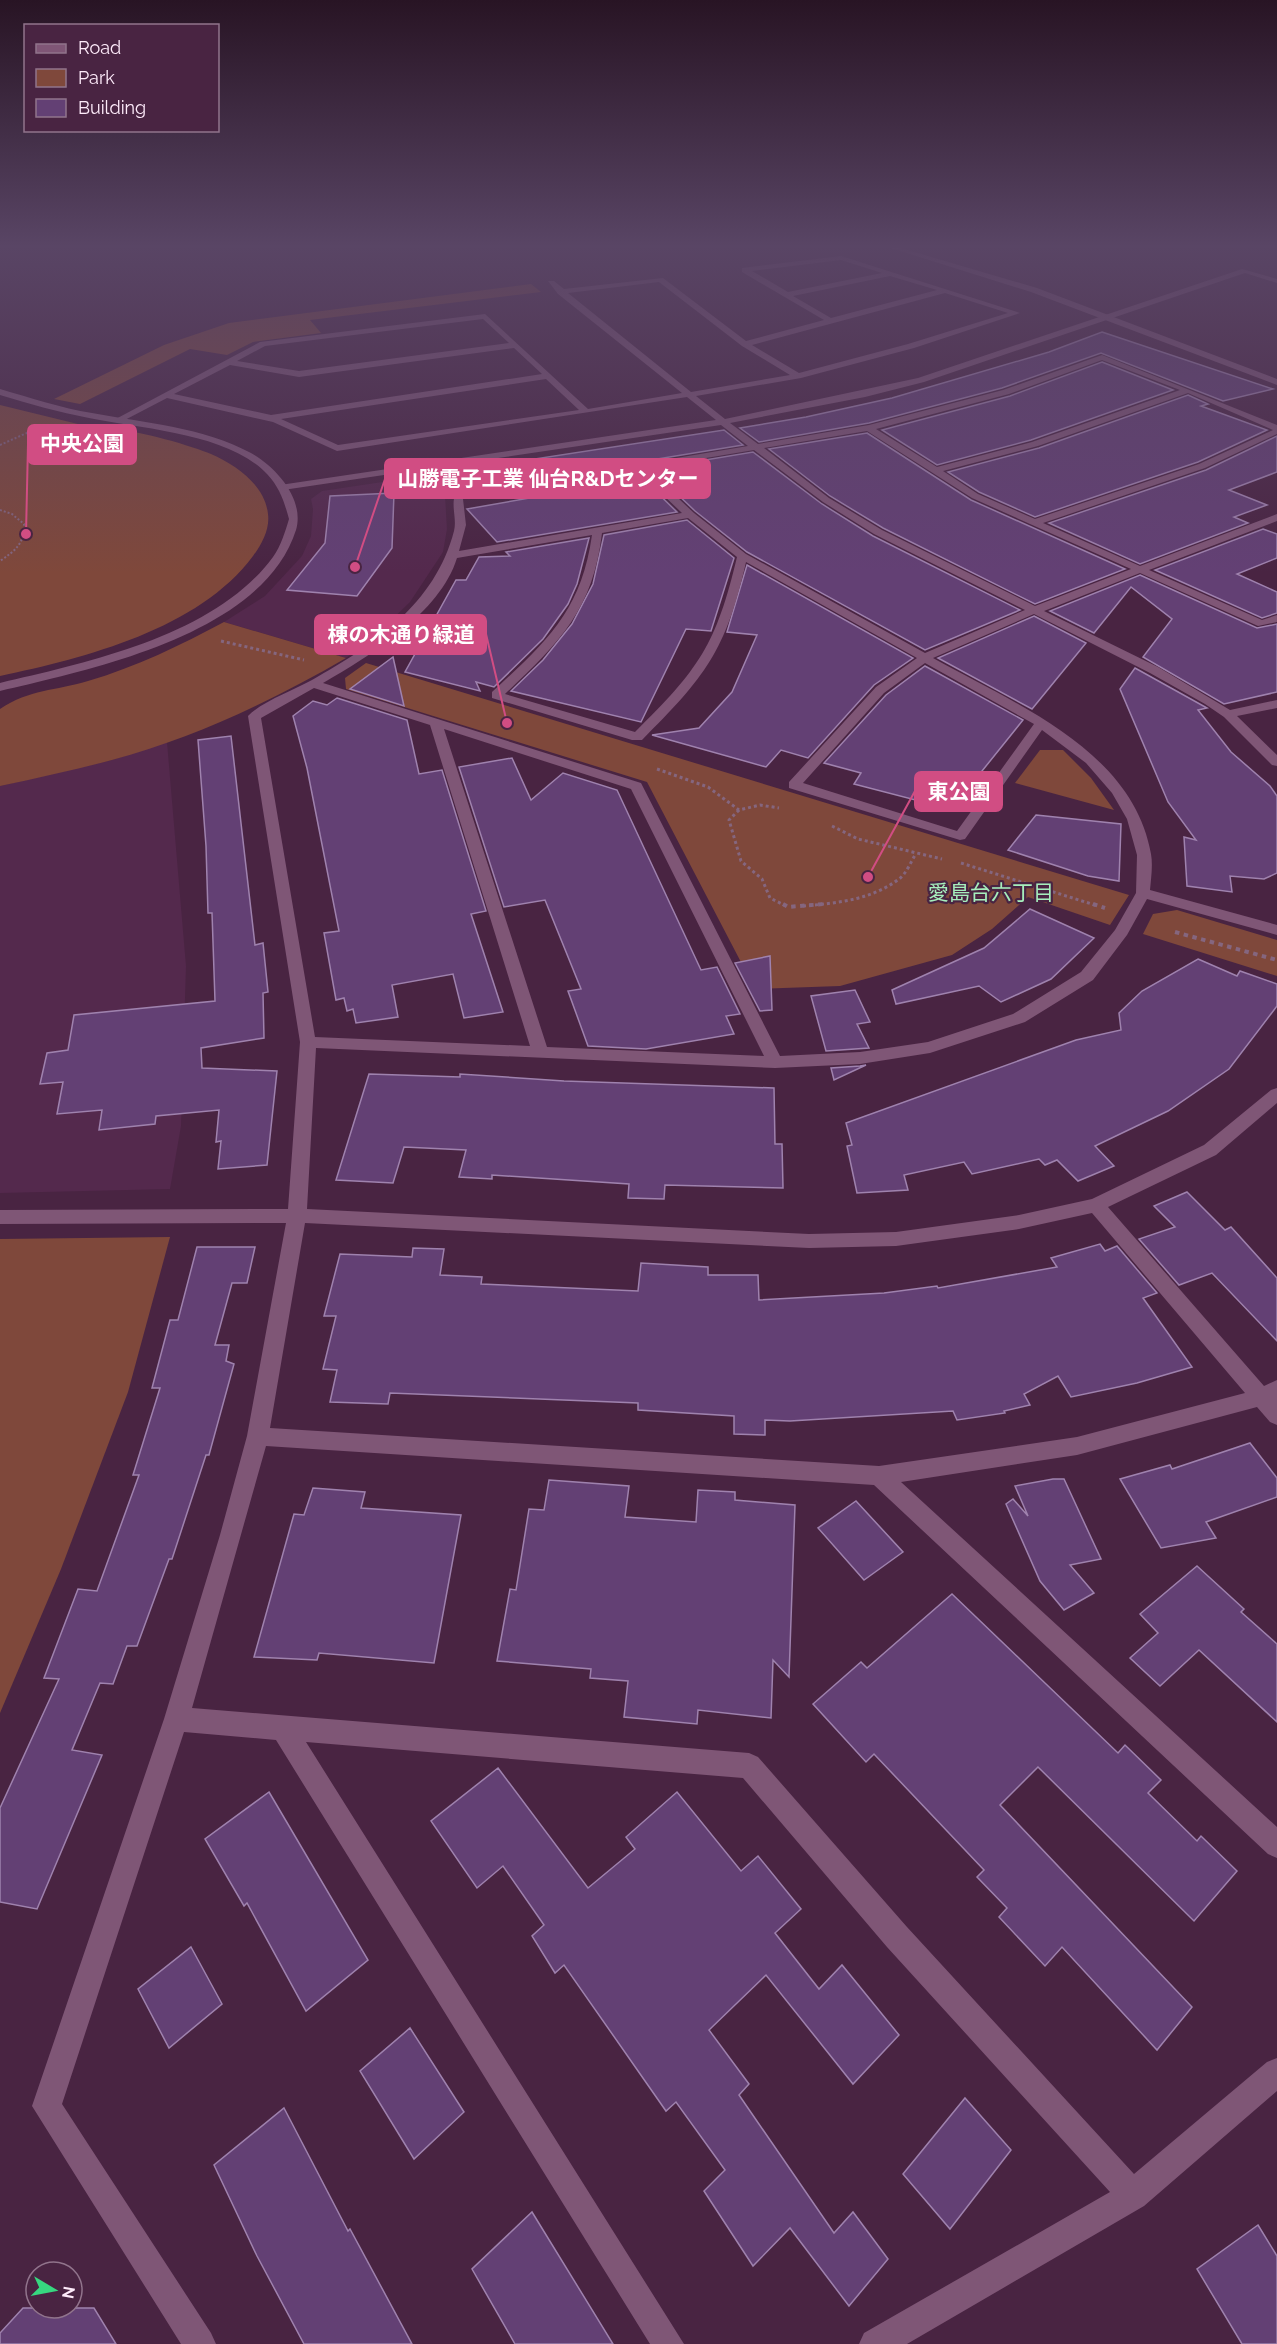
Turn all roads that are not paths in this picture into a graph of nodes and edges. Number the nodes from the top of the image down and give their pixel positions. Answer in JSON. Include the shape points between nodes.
{"nodes":[{"id":1,"x":245,"y":353,"type":"edge"},
{"id":2,"x":453,"y":353,"type":"edge"},
{"id":3,"x":524,"y":353,"type":"edge"},
{"id":4,"x":639,"y":353,"type":"edge"},
{"id":5,"x":759,"y":353,"type":"edge"},
{"id":6,"x":883,"y":353,"type":"edge"},
{"id":7,"x":1001,"y":353,"type":"edge"},
{"id":8,"x":1202,"y":353,"type":"edge"},
{"id":9,"x":228,"y":362,"type":"junction"},
{"id":10,"x":548,"y":376,"type":"junction"},
{"id":11,"x":798,"y":376,"type":"junction"},
{"id":12,"x":1277,"y":382,"type":"edge"},
{"id":13,"x":1188,"y":390,"type":"junction"},
{"id":14,"x":0,"y":392,"type":"edge"},
{"id":15,"x":165,"y":395,"type":"junction"},
{"id":16,"x":691,"y":395,"type":"junction"},
{"id":17,"x":586,"y":412,"type":"junction"},
{"id":18,"x":270,"y":417,"type":"junction"},
{"id":19,"x":116,"y":421,"type":"junction"},
{"id":20,"x":723,"y":422,"type":"junction"},
{"id":21,"x":869,"y":428,"type":"junction"},
{"id":22,"x":1277,"y":429,"type":"edge"},
{"id":23,"x":756,"y":448,"type":"junction"},
{"id":24,"x":639,"y":467,"type":"junction"},
{"id":25,"x":933,"y":471,"type":"junction"},
{"id":26,"x":283,"y":487,"type":"junction"},
{"id":27,"x":690,"y":516,"type":"junction"},
{"id":28,"x":1277,"y":517,"type":"edge"},
{"id":29,"x":1032,"y":523,"type":"junction"},
{"id":30,"x":597,"y":533,"type":"junction"},
{"id":31,"x":454,"y":555,"type":"junction"},
{"id":32,"x":742,"y":556,"type":"junction"},
{"id":33,"x":1138,"y":570,"type":"junction"},
{"id":34,"x":1035,"y":610,"type":"junction"},
{"id":35,"x":1277,"y":618,"type":"edge"},
{"id":36,"x":926,"y":657,"type":"junction"},
{"id":37,"x":313,"y":684,"type":"junction"},
{"id":38,"x":0,"y":687,"type":"edge"},
{"id":39,"x":1277,"y":704,"type":"edge"},
{"id":40,"x":1228,"y":714,"type":"junction"},
{"id":41,"x":1041,"y":723,"type":"junction"},
{"id":42,"x":436,"y":725,"type":"junction"},
{"id":43,"x":1277,"y":762,"type":"edge"},
{"id":44,"x":1143,"y":893,"type":"junction"},
{"id":45,"x":1277,"y":930,"type":"edge"},
{"id":46,"x":308,"y":1042,"type":"junction"},
{"id":47,"x":540,"y":1052,"type":"junction"},
{"id":48,"x":775,"y":1062,"type":"junction"},
{"id":49,"x":1277,"y":1094,"type":"edge"},
{"id":50,"x":1096,"y":1205,"type":"junction"},
{"id":51,"x":297,"y":1216,"type":"junction"},
{"id":52,"x":0,"y":1217,"type":"edge"},
{"id":53,"x":1268,"y":1393,"type":"edge"},
{"id":54,"x":1277,"y":1416,"type":"edge"},
{"id":55,"x":258,"y":1436,"type":"junction"},
{"id":56,"x":879,"y":1476,"type":"junction"},
{"id":57,"x":176,"y":1719,"type":"junction"},
{"id":58,"x":283,"y":1728,"type":"junction"},
{"id":59,"x":1277,"y":1845,"type":"edge"},
{"id":60,"x":1277,"y":2072,"type":"edge"},
{"id":61,"x":1133,"y":2195,"type":"junction"},
{"id":62,"x":200,"y":2344,"type":"edge"},
{"id":63,"x":668,"y":2344,"type":"edge"},
{"id":64,"x":875,"y":2344,"type":"edge"}],
"edges":[{"from":1,"to":9,"type":"street"},
{"from":2,"to":9,"type":"street","via":[[299,374]]},
{"from":3,"to":10,"type":"street"},
{"from":4,"to":16,"type":"street"},
{"from":5,"to":11,"type":"street"},
{"from":6,"to":11,"type":"street"},
{"from":7,"to":20,"type":"street","via":[[910,383]]},
{"from":8,"to":12,"type":"street"},
{"from":9,"to":15,"type":"street"},
{"from":10,"to":17,"type":"street"},
{"from":10,"to":18,"type":"street"},
{"from":11,"to":16,"type":"street"},
{"from":13,"to":21,"type":"street","via":[[1102,357],[1006,392]]},
{"from":13,"to":22,"type":"street"},
{"from":13,"to":25,"type":"street","via":[[1094,425]]},
{"from":14,"to":19,"type":"street"},
{"from":15,"to":18,"type":"street"},
{"from":15,"to":19,"type":"street"},
{"from":16,"to":17,"type":"street"},
{"from":16,"to":20,"type":"street"},
{"from":17,"to":18,"type":"street","via":[[337,448]]},
{"from":19,"to":26,"type":"street","via":[[164,428],[229,447],[249,456]]},
{"from":20,"to":23,"type":"street"},
{"from":20,"to":26,"type":"street"},
{"from":21,"to":23,"type":"street"},
{"from":21,"to":25,"type":"street"},
{"from":22,"to":29,"type":"street","via":[[1202,466]]},
{"from":23,"to":24,"type":"street"},
{"from":23,"to":34,"type":"street","via":[[826,500],[878,532]]},
{"from":24,"to":27,"type":"street"},
{"from":24,"to":31,"type":"street","via":[[458,497],[461,527]]},
{"from":25,"to":29,"type":"street"},
{"from":26,"to":38,"type":"street","via":[[294,519],[288,537],[278,558],[244,592],[201,620],[140,648]]},
{"from":27,"to":30,"type":"street"},
{"from":27,"to":32,"type":"street"},
{"from":28,"to":33,"type":"street"},
{"from":29,"to":33,"type":"street"},
{"from":30,"to":31,"type":"street"},
{"from":30,"to":32,"type":"street","via":[[590,578],[570,619],[546,649],[496,695],[638,737],[694,678],[715,645],[729,612]]},
{"from":31,"to":37,"type":"street","via":[[435,588],[402,624],[354,661]]},
{"from":32,"to":36,"type":"street"},
{"from":33,"to":34,"type":"street"},
{"from":33,"to":35,"type":"street","via":[[1262,624]]},
{"from":34,"to":36,"type":"street"},
{"from":34,"to":40,"type":"street","via":[[1154,669]]},
{"from":36,"to":41,"type":"street"},
{"from":36,"to":41,"type":"street","via":[[880,690],[794,785],[960,836]]},
{"from":37,"to":42,"type":"street"},
{"from":37,"to":46,"type":"street","via":[[254,716]]},
{"from":39,"to":40,"type":"street"},
{"from":40,"to":43,"type":"street"},
{"from":41,"to":44,"type":"street","via":[[1091,759],[1118,791],[1134,819],[1144,855]]},
{"from":42,"to":47,"type":"street"},
{"from":42,"to":48,"type":"street","via":[[636,786]]},
{"from":44,"to":45,"type":"street"},
{"from":44,"to":48,"type":"street","via":[[1087,976],[1019,1018],[930,1047],[860,1058]]},
{"from":46,"to":47,"type":"street"},
{"from":46,"to":51,"type":"street"},
{"from":47,"to":48,"type":"street"},
{"from":49,"to":50,"type":"street","via":[[1210,1150]]},
{"from":50,"to":51,"type":"street","via":[[959,1232],[831,1241]]},
{"from":50,"to":53,"type":"street"},
{"from":51,"to":52,"type":"street"},
{"from":51,"to":55,"type":"street"},
{"from":53,"to":54,"type":"street"},
{"from":53,"to":56,"type":"street","via":[[1077,1446]]},
{"from":55,"to":56,"type":"street"},
{"from":55,"to":57,"type":"street"},
{"from":56,"to":59,"type":"street"},
{"from":57,"to":58,"type":"street"},
{"from":57,"to":62,"type":"street","via":[[47,2106]]},
{"from":58,"to":61,"type":"street","via":[[749,1766],[897,1937]]},
{"from":58,"to":63,"type":"street"},
{"from":60,"to":61,"type":"street"},
{"from":61,"to":64,"type":"street"}]}
